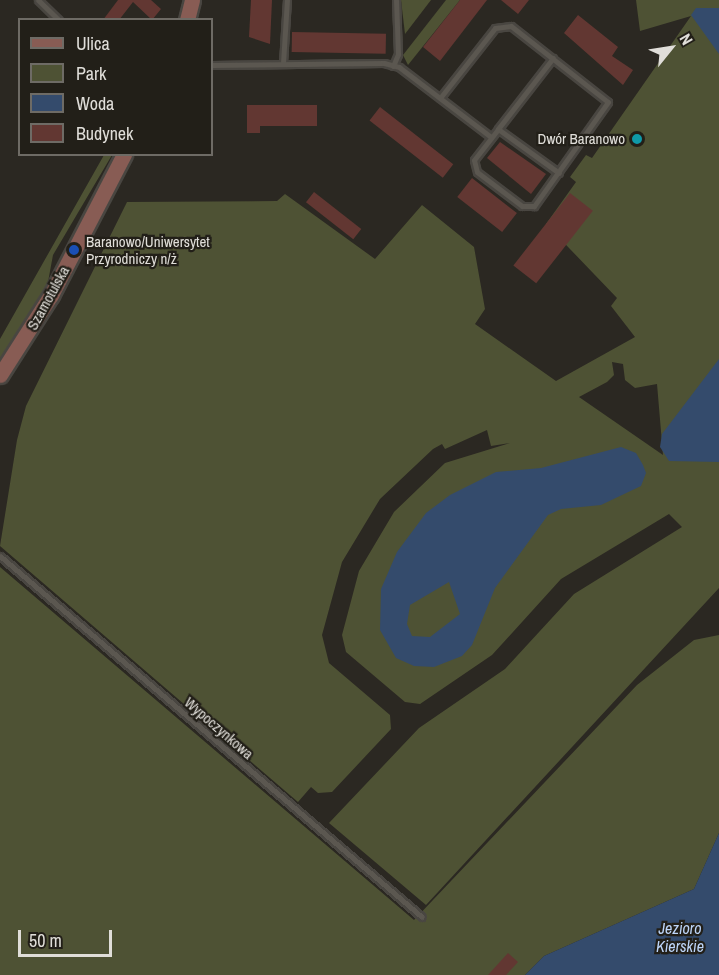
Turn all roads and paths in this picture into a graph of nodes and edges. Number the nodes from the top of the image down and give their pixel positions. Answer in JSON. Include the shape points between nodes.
{"nodes":[{"id":1,"x":38,"y":0,"type":"edge"},
{"id":2,"x":192,"y":0,"type":"edge"},
{"id":3,"x":287,"y":0,"type":"edge"},
{"id":4,"x":396,"y":0,"type":"edge"},
{"id":5,"x":57,"y":18,"type":"edge"},
{"id":6,"x":188,"y":18,"type":"edge"},
{"id":7,"x":554,"y":58,"type":"junction"},
{"id":8,"x":283,"y":63,"type":"junction"},
{"id":9,"x":213,"y":65,"type":"edge"},
{"id":10,"x":393,"y":66,"type":"junction"},
{"id":11,"x":440,"y":98,"type":"junction"},
{"id":12,"x":498,"y":129,"type":"junction"},
{"id":13,"x":491,"y":137,"type":"junction"},
{"id":14,"x":123,"y":156,"type":"edge"},
{"id":15,"x":559,"y":172,"type":"junction"},
{"id":16,"x":0,"y":375,"type":"edge"},
{"id":17,"x":0,"y":556,"type":"edge"},
{"id":18,"x":422,"y":917,"type":"dead end"}],
"edges":[{"from":1,"to":5,"type":"lane"},
{"from":2,"to":6,"type":"street"},
{"from":3,"to":8,"type":"lane"},
{"from":4,"to":10,"type":"lane","via":[[398,54]]},
{"from":7,"to":11,"type":"lane","via":[[511,26],[495,28]]},
{"from":7,"to":12,"type":"lane"},
{"from":7,"to":15,"type":"lane","via":[[608,102]]},
{"from":8,"to":9,"type":"lane"},
{"from":8,"to":10,"type":"lane"},
{"from":10,"to":11,"type":"lane"},
{"from":11,"to":13,"type":"lane"},
{"from":12,"to":13,"type":"lane"},
{"from":12,"to":15,"type":"lane"},
{"from":13,"to":15,"type":"lane","via":[[474,159],[477,172],[522,206],[534,206]]},
{"from":14,"to":16,"type":"street","name":"Szamotulska","via":[[51,295]]},
{"from":17,"to":18,"type":"lane","name":"Wypoczynkowa"}]}
